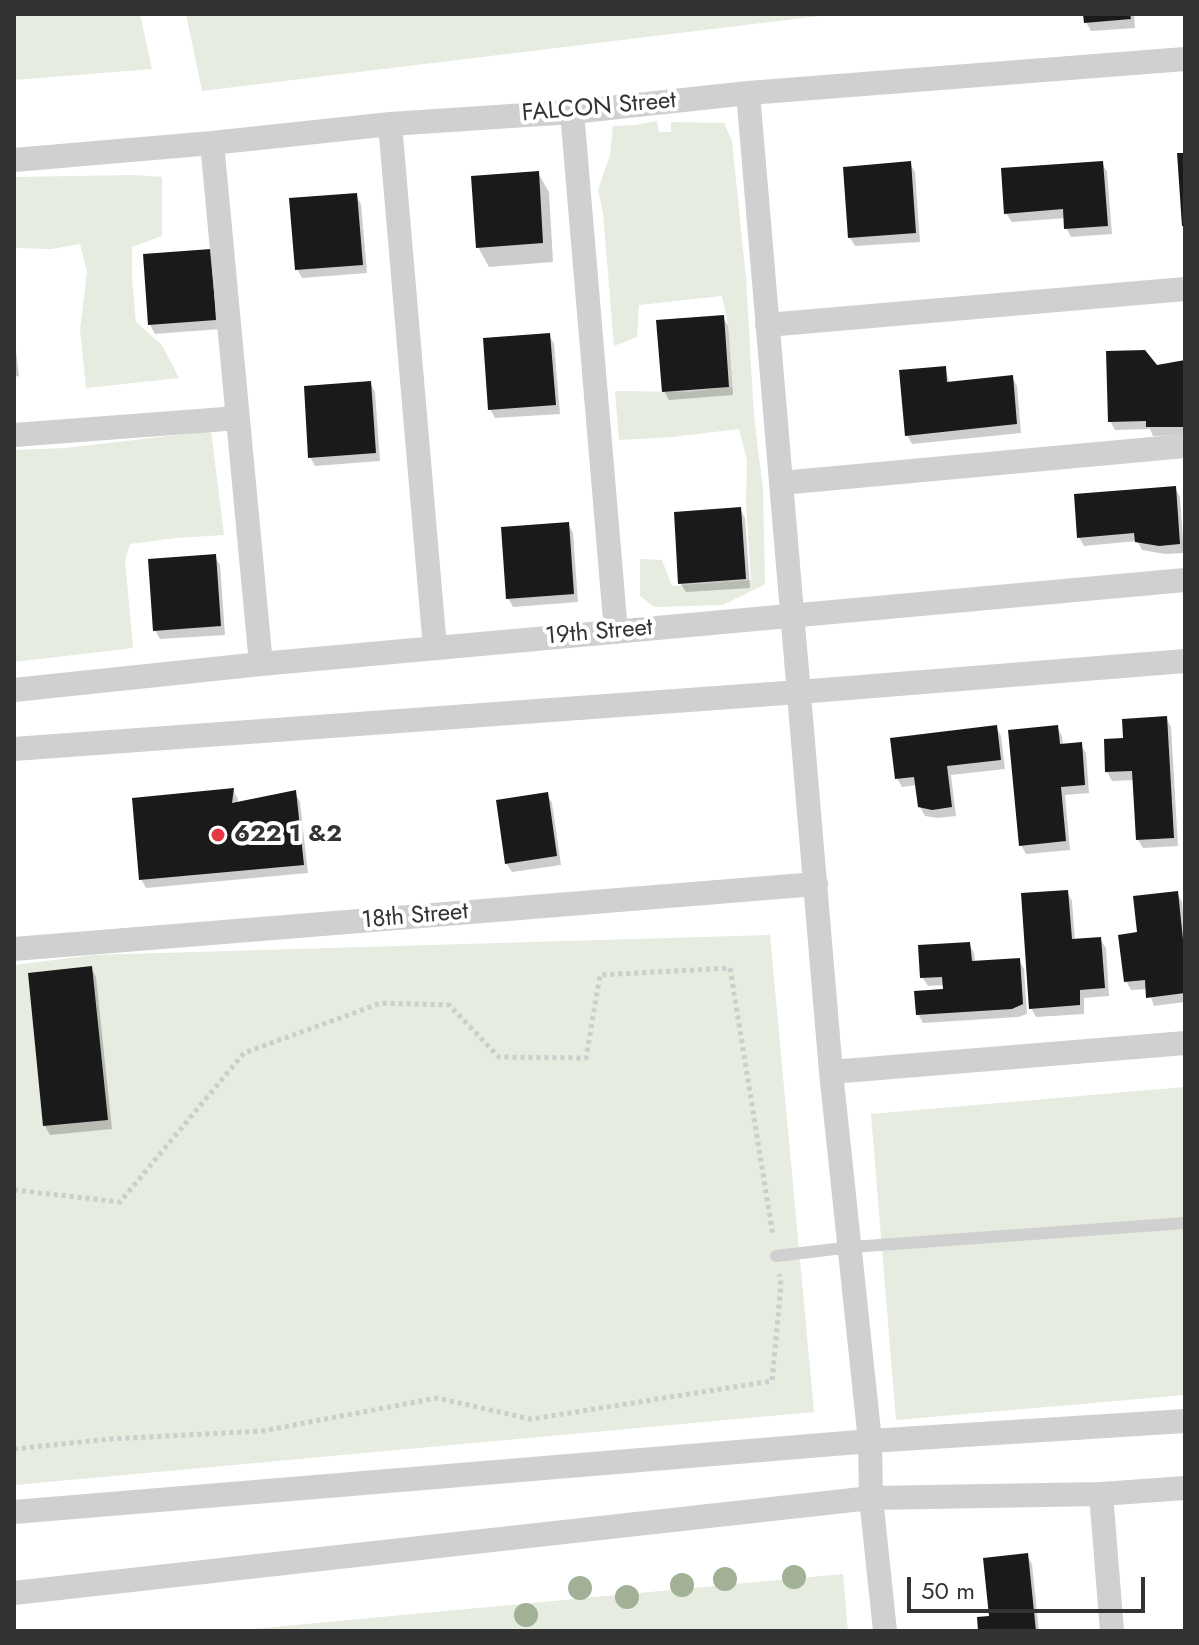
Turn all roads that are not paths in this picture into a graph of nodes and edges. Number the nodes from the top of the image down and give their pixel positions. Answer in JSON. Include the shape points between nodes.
{"nodes":[{"id":1,"x":1185,"y":59,"type":"edge"},
{"id":2,"x":748,"y":93,"type":"junction"},
{"id":3,"x":572,"y":112,"type":"junction"},
{"id":4,"x":390,"y":124,"type":"junction"},
{"id":5,"x":212,"y":143,"type":"junction"},
{"id":6,"x":14,"y":160,"type":"edge"},
{"id":7,"x":1185,"y":289,"type":"edge"},
{"id":8,"x":767,"y":325,"type":"junction"},
{"id":9,"x":238,"y":418,"type":"junction"},
{"id":10,"x":14,"y":435,"type":"edge"},
{"id":11,"x":1185,"y":446,"type":"edge"},
{"id":12,"x":781,"y":483,"type":"junction"},
{"id":13,"x":1185,"y":580,"type":"edge"},
{"id":14,"x":792,"y":616,"type":"junction"},
{"id":15,"x":616,"y":632,"type":"junction"},
{"id":16,"x":435,"y":648,"type":"junction"},
{"id":17,"x":1185,"y":661,"type":"edge"},
{"id":18,"x":261,"y":664,"type":"junction"},
{"id":19,"x":14,"y":690,"type":"edge"},
{"id":20,"x":799,"y":692,"type":"junction"},
{"id":21,"x":14,"y":749,"type":"edge"},
{"id":22,"x":816,"y":884,"type":"junction"},
{"id":23,"x":14,"y":949,"type":"edge"},
{"id":24,"x":1185,"y":1043,"type":"edge"},
{"id":25,"x":831,"y":1072,"type":"junction"},
{"id":26,"x":1185,"y":1223,"type":"edge"},
{"id":27,"x":852,"y":1247,"type":"junction"},
{"id":28,"x":776,"y":1256,"type":"road end"},
{"id":29,"x":1185,"y":1421,"type":"edge"},
{"id":30,"x":870,"y":1441,"type":"junction"},
{"id":31,"x":1185,"y":1488,"type":"edge"},
{"id":32,"x":1101,"y":1494,"type":"junction"},
{"id":33,"x":871,"y":1498,"type":"junction"},
{"id":34,"x":14,"y":1512,"type":"edge"},
{"id":35,"x":14,"y":1593,"type":"edge"},
{"id":36,"x":885,"y":1631,"type":"edge"},
{"id":37,"x":1112,"y":1631,"type":"edge"}],
"edges":[{"from":1,"to":2,"type":"street","name":"FALCON Street"},
{"from":2,"to":3,"type":"street","name":"FALCON Street"},
{"from":2,"to":8,"type":"street"},
{"from":3,"to":4,"type":"street","name":"FALCON Street"},
{"from":3,"to":15,"type":"street"},
{"from":4,"to":5,"type":"street","name":"FALCON Street"},
{"from":4,"to":16,"type":"street"},
{"from":5,"to":6,"type":"street","name":"FALCON Street"},
{"from":5,"to":9,"type":"street"},
{"from":7,"to":8,"type":"street"},
{"from":8,"to":12,"type":"street"},
{"from":9,"to":10,"type":"street"},
{"from":9,"to":18,"type":"street"},
{"from":11,"to":12,"type":"street"},
{"from":12,"to":14,"type":"street"},
{"from":13,"to":14,"type":"street","name":"19th Street"},
{"from":14,"to":15,"type":"street","name":"19th Street"},
{"from":14,"to":20,"type":"street"},
{"from":15,"to":16,"type":"street","name":"19th Street"},
{"from":16,"to":18,"type":"street","name":"19th Street"},
{"from":17,"to":20,"type":"street"},
{"from":18,"to":19,"type":"street","name":"19th Street"},
{"from":20,"to":21,"type":"street"},
{"from":20,"to":22,"type":"street"},
{"from":22,"to":23,"type":"street","name":"18th Street"},
{"from":22,"to":25,"type":"street"},
{"from":24,"to":25,"type":"street"},
{"from":25,"to":27,"type":"street"},
{"from":26,"to":27,"type":"lane"},
{"from":27,"to":28,"type":"lane"},
{"from":27,"to":30,"type":"street"},
{"from":29,"to":30,"type":"street"},
{"from":30,"to":33,"type":"street"},
{"from":30,"to":34,"type":"street"},
{"from":31,"to":32,"type":"street"},
{"from":32,"to":33,"type":"street"},
{"from":32,"to":37,"type":"street"},
{"from":33,"to":35,"type":"street"},
{"from":33,"to":36,"type":"street"}]}
